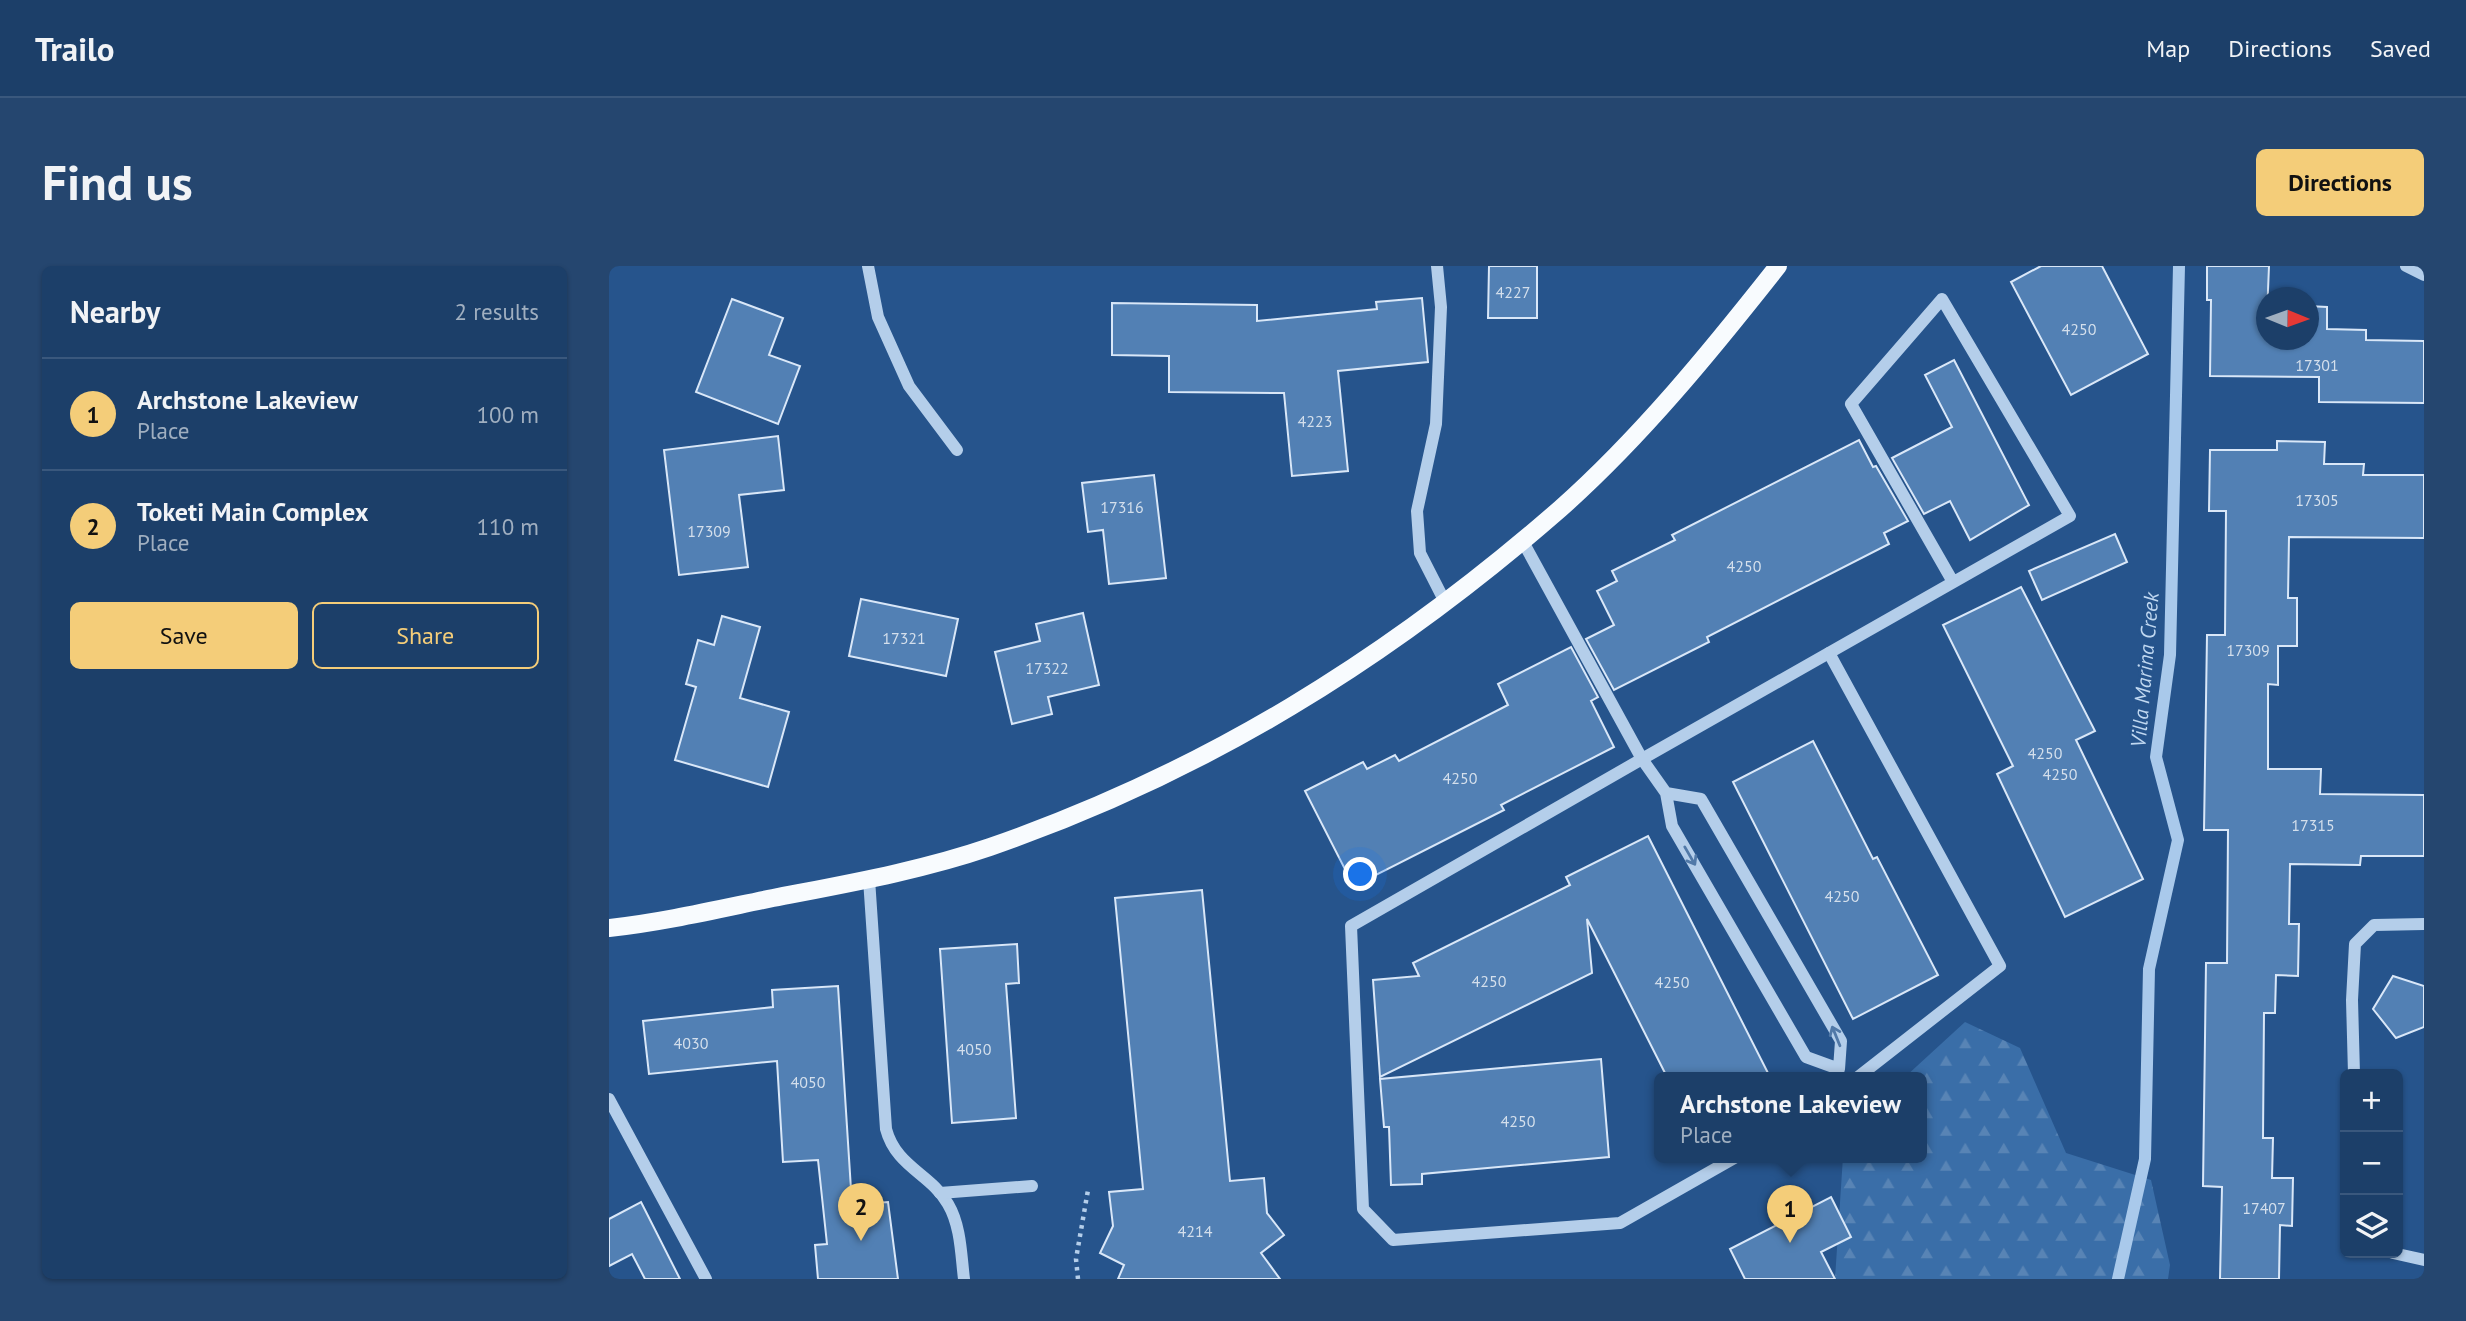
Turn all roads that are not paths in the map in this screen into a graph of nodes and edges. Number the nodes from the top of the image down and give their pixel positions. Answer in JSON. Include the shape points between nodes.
{"nodes":[{"id":1,"x":869,"y":266,"type":"edge"},
{"id":2,"x":1437,"y":266,"type":"edge"},
{"id":3,"x":1778,"y":266,"type":"edge"},
{"id":4,"x":2406,"y":266,"type":"edge"},
{"id":5,"x":2424,"y":275,"type":"edge"},
{"id":6,"x":957,"y":450,"type":"dead end"},
{"id":7,"x":1522,"y":540,"type":"junction"},
{"id":8,"x":1954,"y":582,"type":"junction"},
{"id":9,"x":1445,"y":602,"type":"junction"},
{"id":10,"x":1829,"y":653,"type":"junction"},
{"id":11,"x":1642,"y":758,"type":"junction"},
{"id":12,"x":1666,"y":793,"type":"junction"},
{"id":13,"x":869,"y":879,"type":"junction"},
{"id":14,"x":2424,"y":924,"type":"edge"},
{"id":15,"x":609,"y":928,"type":"edge"},
{"id":16,"x":2354,"y":1069,"type":"edge"},
{"id":17,"x":1840,"y":1072,"type":"edge"},
{"id":18,"x":1842,"y":1072,"type":"edge"},
{"id":19,"x":1865,"y":1072,"type":"edge"},
{"id":20,"x":609,"y":1099,"type":"edge"},
{"id":21,"x":1725,"y":1163,"type":"edge"},
{"id":22,"x":1032,"y":1186,"type":"dead end"},
{"id":23,"x":940,"y":1193,"type":"junction"},
{"id":24,"x":2403,"y":1255,"type":"edge"},
{"id":25,"x":2424,"y":1260,"type":"edge"},
{"id":26,"x":706,"y":1279,"type":"edge"},
{"id":27,"x":964,"y":1279,"type":"edge"}],
"edges":[{"from":1,"to":6,"type":"street","via":[[877,317],[909,386]]},
{"from":2,"to":9,"type":"street","via":[[1441,307],[1436,424],[1417,511],[1420,553]]},
{"from":3,"to":7,"type":"main road","via":[[1705,358],[1629,440]]},
{"from":4,"to":5,"type":"street"},
{"from":7,"to":9,"type":"main road"},
{"from":7,"to":11,"type":"street"},
{"from":8,"to":8,"type":"street","via":[[2070,516],[1942,299],[1851,404]]},
{"from":8,"to":10,"type":"street"},
{"from":9,"to":13,"type":"main road","via":[[1366,660],[1207,756],[1108,802],[986,848]]},
{"from":10,"to":11,"type":"street"},
{"from":10,"to":19,"type":"street","via":[[2000,966]]},
{"from":11,"to":12,"type":"street"},
{"from":11,"to":21,"type":"street","via":[[1351,926],[1363,1209],[1393,1240],[1620,1223]]},
{"from":12,"to":17,"type":"street","one_way":true,"via":[[1672,826],[1806,1057]]},
{"from":18,"to":12,"type":"street","one_way":true,"via":[[1841,1041],[1700,799]]},
{"from":13,"to":15,"type":"main road"},
{"from":13,"to":23,"type":"street","via":[[886,1129],[890,1143],[911,1169]]},
{"from":14,"to":16,"type":"street","via":[[2374,925],[2355,944]]},
{"from":20,"to":26,"type":"street"},
{"from":22,"to":23,"type":"street"},
{"from":23,"to":27,"type":"street","via":[[957,1226]]},
{"from":24,"to":25,"type":"street"}]}
